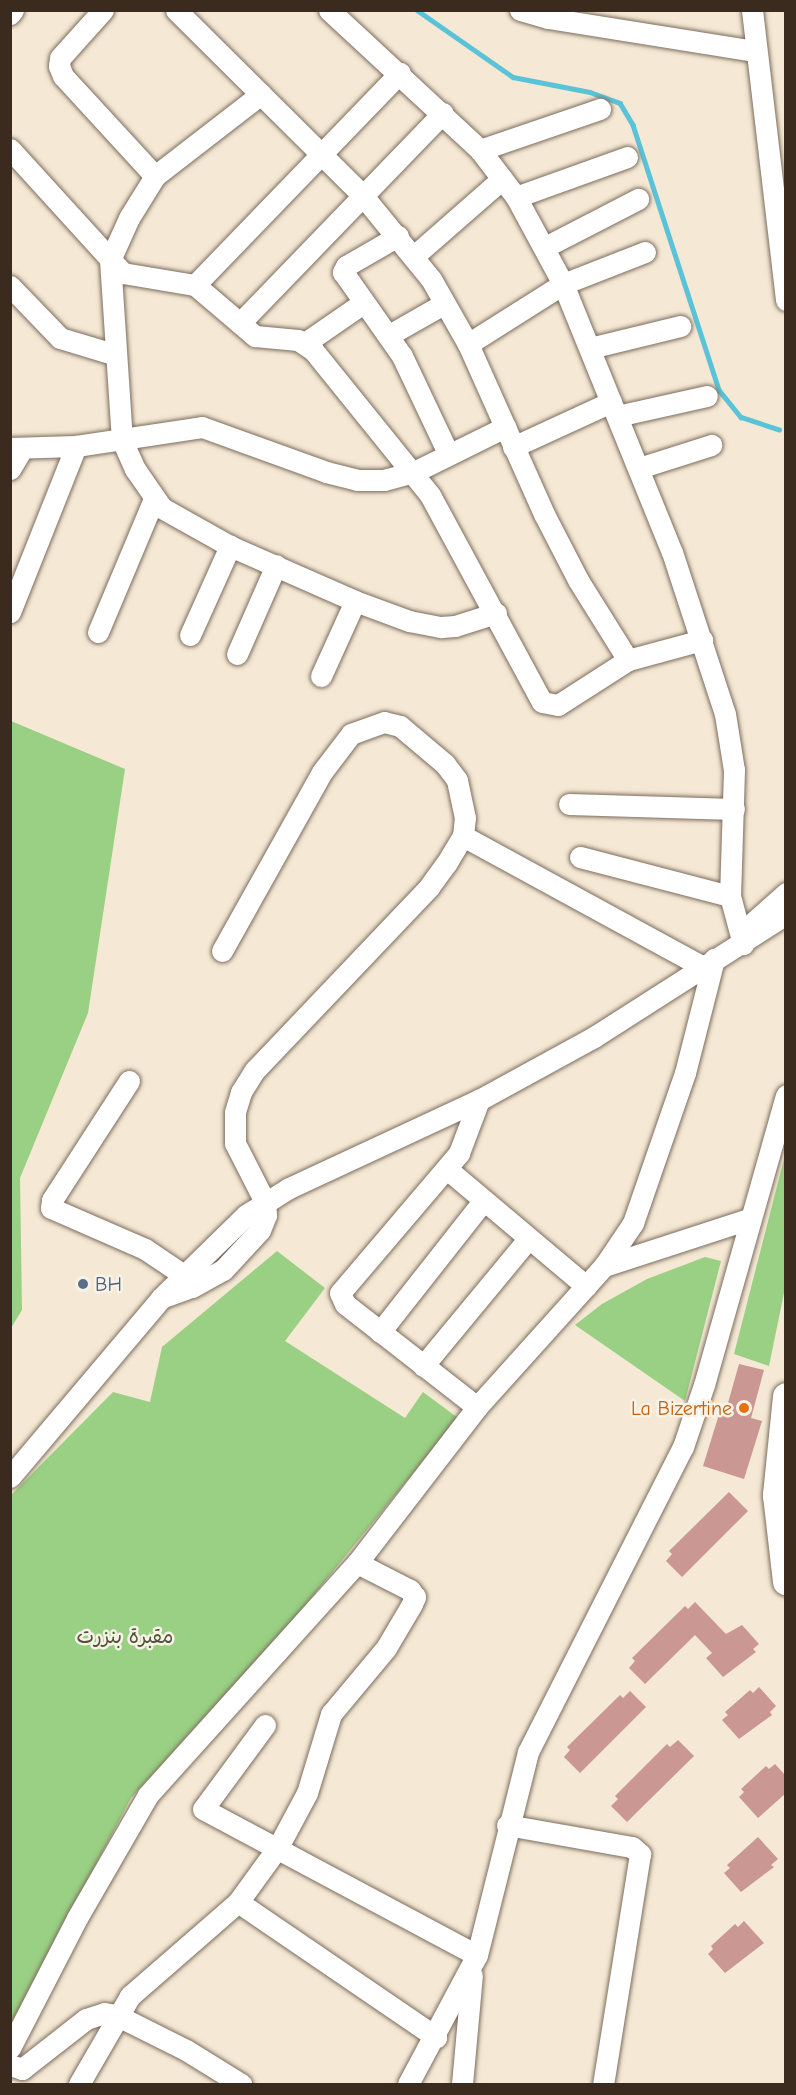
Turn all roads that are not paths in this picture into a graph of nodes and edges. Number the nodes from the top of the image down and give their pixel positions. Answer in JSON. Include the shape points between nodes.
{"nodes":[{"id":1,"x":13,"y":10,"type":"edge"},
{"id":2,"x":103,"y":10,"type":"edge"},
{"id":3,"x":176,"y":10,"type":"edge"},
{"id":4,"x":329,"y":10,"type":"edge"},
{"id":5,"x":520,"y":10,"type":"edge"},
{"id":6,"x":752,"y":11,"type":"edge"},
{"id":7,"x":10,"y":14,"type":"edge"},
{"id":8,"x":755,"y":51,"type":"junction"},
{"id":9,"x":400,"y":74,"type":"junction"},
{"id":10,"x":261,"y":93,"type":"junction"},
{"id":11,"x":600,"y":108,"type":"dead end"},
{"id":12,"x":443,"y":113,"type":"junction"},
{"id":13,"x":775,"y":135,"type":"edge"},
{"id":14,"x":10,"y":150,"type":"edge"},
{"id":15,"x":480,"y":150,"type":"junction"},
{"id":16,"x":323,"y":155,"type":"junction"},
{"id":17,"x":627,"y":157,"type":"dead end"},
{"id":18,"x":155,"y":176,"type":"junction"},
{"id":19,"x":502,"y":179,"type":"junction"},
{"id":20,"x":363,"y":196,"type":"junction"},
{"id":21,"x":516,"y":197,"type":"junction"},
{"id":22,"x":638,"y":200,"type":"dead end"},
{"id":23,"x":398,"y":236,"type":"junction"},
{"id":24,"x":545,"y":247,"type":"junction"},
{"id":25,"x":645,"y":252,"type":"dead end"},
{"id":26,"x":414,"y":256,"type":"junction"},
{"id":27,"x":110,"y":260,"type":"junction"},
{"id":28,"x":563,"y":284,"type":"junction"},
{"id":29,"x":195,"y":285,"type":"junction"},
{"id":30,"x":10,"y":286,"type":"edge"},
{"id":31,"x":786,"y":300,"type":"edge"},
{"id":32,"x":363,"y":303,"type":"junction"},
{"id":33,"x":445,"y":303,"type":"junction"},
{"id":34,"x":240,"y":323,"type":"junction"},
{"id":35,"x":680,"y":326,"type":"dead end"},
{"id":36,"x":389,"y":335,"type":"junction"},
{"id":37,"x":305,"y":343,"type":"junction"},
{"id":38,"x":468,"y":344,"type":"junction"},
{"id":39,"x":590,"y":348,"type":"junction"},
{"id":40,"x":113,"y":354,"type":"junction"},
{"id":41,"x":707,"y":396,"type":"dead end"},
{"id":42,"x":614,"y":409,"type":"junction"},
{"id":43,"x":509,"y":437,"type":"junction"},
{"id":44,"x":122,"y":441,"type":"junction"},
{"id":45,"x":711,"y":445,"type":"dead end"},
{"id":46,"x":76,"y":446,"type":"junction"},
{"id":47,"x":16,"y":449,"type":"edge"},
{"id":48,"x":448,"y":453,"type":"junction"},
{"id":49,"x":639,"y":468,"type":"junction"},
{"id":50,"x":10,"y":469,"type":"edge"},
{"id":51,"x":414,"y":472,"type":"junction"},
{"id":52,"x":153,"y":501,"type":"junction"},
{"id":53,"x":230,"y":546,"type":"junction"},
{"id":54,"x":276,"y":565,"type":"junction"},
{"id":55,"x":355,"y":601,"type":"junction"},
{"id":56,"x":10,"y":612,"type":"edge"},
{"id":57,"x":496,"y":613,"type":"junction"},
{"id":58,"x":98,"y":632,"type":"dead end"},
{"id":59,"x":190,"y":635,"type":"dead end"},
{"id":60,"x":702,"y":640,"type":"junction"},
{"id":61,"x":237,"y":654,"type":"dead end"},
{"id":62,"x":628,"y":660,"type":"junction"},
{"id":63,"x":321,"y":675,"type":"dead end"},
{"id":64,"x":569,"y":804,"type":"dead end"},
{"id":65,"x":734,"y":809,"type":"junction"},
{"id":66,"x":463,"y":836,"type":"junction"},
{"id":67,"x":580,"y":857,"type":"dead end"},
{"id":68,"x":786,"y":893,"type":"edge"},
{"id":69,"x":730,"y":896,"type":"junction"},
{"id":70,"x":786,"y":914,"type":"edge"},
{"id":71,"x":742,"y":939,"type":"junction"},
{"id":72,"x":222,"y":951,"type":"dead end"},
{"id":73,"x":713,"y":960,"type":"junction"},
{"id":74,"x":129,"y":1081,"type":"dead end"},
{"id":75,"x":786,"y":1095,"type":"edge"},
{"id":76,"x":479,"y":1100,"type":"junction"},
{"id":77,"x":447,"y":1169,"type":"junction"},
{"id":78,"x":483,"y":1201,"type":"junction"},
{"id":79,"x":266,"y":1202,"type":"junction"},
{"id":80,"x":749,"y":1219,"type":"junction"},
{"id":81,"x":528,"y":1239,"type":"junction"},
{"id":82,"x":604,"y":1266,"type":"junction"},
{"id":83,"x":182,"y":1274,"type":"junction"},
{"id":84,"x":586,"y":1286,"type":"junction"},
{"id":85,"x":161,"y":1298,"type":"junction"},
{"id":86,"x":380,"y":1332,"type":"junction"},
{"id":87,"x":423,"y":1366,"type":"junction"},
{"id":88,"x":786,"y":1396,"type":"edge"},
{"id":89,"x":477,"y":1407,"type":"junction"},
{"id":90,"x":10,"y":1477,"type":"edge"},
{"id":91,"x":357,"y":1563,"type":"junction"},
{"id":92,"x":786,"y":1581,"type":"edge"},
{"id":93,"x":265,"y":1725,"type":"dead end"},
{"id":94,"x":507,"y":1825,"type":"junction"},
{"id":95,"x":278,"y":1847,"type":"junction"},
{"id":96,"x":238,"y":1902,"type":"junction"},
{"id":97,"x":475,"y":1961,"type":"junction"},
{"id":98,"x":117,"y":2015,"type":"junction"},
{"id":99,"x":436,"y":2037,"type":"junction"},
{"id":100,"x":10,"y":2049,"type":"edge"},
{"id":101,"x":10,"y":2065,"type":"edge"},
{"id":102,"x":79,"y":2084,"type":"edge"},
{"id":103,"x":241,"y":2085,"type":"edge"},
{"id":104,"x":408,"y":2085,"type":"edge"},
{"id":105,"x":462,"y":2085,"type":"edge"},
{"id":106,"x":603,"y":2085,"type":"edge"}],
"edges":[{"from":1,"to":7,"type":"street"},
{"from":2,"to":18,"type":"street","via":[[60,58],[59,66],[63,76]]},
{"from":3,"to":10,"type":"street"},
{"from":4,"to":9,"type":"street"},
{"from":5,"to":8,"type":"street","via":[[548,18]]},
{"from":6,"to":8,"type":"street"},
{"from":8,"to":13,"type":"street"},
{"from":9,"to":12,"type":"street"},
{"from":9,"to":16,"type":"street"},
{"from":10,"to":16,"type":"street"},
{"from":10,"to":18,"type":"street"},
{"from":11,"to":15,"type":"street"},
{"from":12,"to":15,"type":"street"},
{"from":12,"to":20,"type":"street"},
{"from":13,"to":31,"type":"street"},
{"from":14,"to":27,"type":"street"},
{"from":15,"to":19,"type":"street"},
{"from":16,"to":20,"type":"street"},
{"from":16,"to":29,"type":"street"},
{"from":17,"to":21,"type":"street"},
{"from":18,"to":27,"type":"street","via":[[129,218]]},
{"from":19,"to":21,"type":"street"},
{"from":19,"to":26,"type":"street"},
{"from":20,"to":23,"type":"street"},
{"from":20,"to":34,"type":"street"},
{"from":21,"to":24,"type":"street"},
{"from":22,"to":24,"type":"street"},
{"from":23,"to":26,"type":"street"},
{"from":23,"to":32,"type":"street","via":[[344,268],[344,277]]},
{"from":24,"to":28,"type":"street"},
{"from":25,"to":28,"type":"street"},
{"from":26,"to":33,"type":"street"},
{"from":27,"to":29,"type":"street","via":[[130,276]]},
{"from":27,"to":40,"type":"street"},
{"from":28,"to":38,"type":"street"},
{"from":28,"to":39,"type":"street"},
{"from":29,"to":34,"type":"street"},
{"from":30,"to":40,"type":"street","via":[[60,338]]},
{"from":32,"to":36,"type":"street"},
{"from":32,"to":37,"type":"street"},
{"from":33,"to":36,"type":"street"},
{"from":33,"to":38,"type":"street"},
{"from":34,"to":37,"type":"street","via":[[255,336]]},
{"from":35,"to":39,"type":"street"},
{"from":36,"to":48,"type":"street"},
{"from":37,"to":51,"type":"street"},
{"from":38,"to":43,"type":"street"},
{"from":39,"to":42,"type":"street"},
{"from":40,"to":44,"type":"street"},
{"from":41,"to":42,"type":"street"},
{"from":42,"to":43,"type":"street"},
{"from":42,"to":49,"type":"street"},
{"from":43,"to":48,"type":"street"},
{"from":43,"to":62,"type":"street","via":[[578,580]]},
{"from":44,"to":46,"type":"street"},
{"from":44,"to":51,"type":"street","via":[[202,427],[357,480],[384,480]]},
{"from":44,"to":52,"type":"street"},
{"from":45,"to":49,"type":"street"},
{"from":46,"to":47,"type":"street"},
{"from":46,"to":56,"type":"street"},
{"from":47,"to":50,"type":"street"},
{"from":48,"to":51,"type":"street"},
{"from":49,"to":60,"type":"street"},
{"from":51,"to":57,"type":"street","via":[[442,514]]},
{"from":52,"to":53,"type":"street"},
{"from":52,"to":58,"type":"street"},
{"from":53,"to":54,"type":"street"},
{"from":53,"to":59,"type":"street"},
{"from":54,"to":55,"type":"street"},
{"from":54,"to":61,"type":"street"},
{"from":55,"to":57,"type":"street","via":[[409,621],[441,627]]},
{"from":55,"to":63,"type":"street"},
{"from":57,"to":62,"type":"street","via":[[542,702],[550,706],[566,702]]},
{"from":60,"to":62,"type":"street"},
{"from":60,"to":65,"type":"street","via":[[725,714],[734,770]]},
{"from":64,"to":65,"type":"street"},
{"from":65,"to":69,"type":"street"},
{"from":66,"to":72,"type":"street","via":[[463,802],[457,780],[444,764],[400,726],[369,724],[351,734],[327,764]]},
{"from":66,"to":73,"type":"street"},
{"from":66,"to":79,"type":"street","via":[[429,887],[255,1070],[242,1092],[235,1112],[235,1143]]},
{"from":67,"to":69,"type":"street"},
{"from":68,"to":71,"type":"street"},
{"from":69,"to":71,"type":"street"},
{"from":70,"to":71,"type":"street"},
{"from":71,"to":73,"type":"street"},
{"from":73,"to":76,"type":"street","via":[[594,1037]]},
{"from":73,"to":82,"type":"street","via":[[685,1073],[647,1190],[633,1223]]},
{"from":74,"to":83,"type":"street","via":[[52,1200],[51,1208],[144,1249]]},
{"from":75,"to":80,"type":"street"},
{"from":76,"to":77,"type":"street","via":[[459,1153]]},
{"from":76,"to":79,"type":"street"},
{"from":77,"to":78,"type":"street"},
{"from":77,"to":86,"type":"street","via":[[340,1293],[345,1304]]},
{"from":78,"to":81,"type":"street"},
{"from":78,"to":86,"type":"street"},
{"from":79,"to":83,"type":"street"},
{"from":79,"to":85,"type":"street","via":[[260,1230],[234,1260],[210,1278]]},
{"from":80,"to":82,"type":"street"},
{"from":80,"to":94,"type":"street","via":[[704,1384],[682,1447],[528,1752]]},
{"from":81,"to":84,"type":"street"},
{"from":81,"to":87,"type":"street"},
{"from":82,"to":84,"type":"street"},
{"from":83,"to":85,"type":"street"},
{"from":84,"to":89,"type":"street"},
{"from":85,"to":90,"type":"street"},
{"from":86,"to":87,"type":"street"},
{"from":87,"to":89,"type":"street"},
{"from":88,"to":92,"type":"main road","via":[[776,1495]]},
{"from":89,"to":91,"type":"street"},
{"from":91,"to":95,"type":"street","via":[[410,1590],[415,1597],[386,1648],[332,1714],[307,1793]]},
{"from":91,"to":100,"type":"street","via":[[148,1795],[77,1918]]},
{"from":93,"to":95,"type":"street","via":[[203,1807]]},
{"from":94,"to":97,"type":"street"},
{"from":94,"to":106,"type":"street","via":[[632,1847],[640,1854]]},
{"from":95,"to":96,"type":"street"},
{"from":95,"to":97,"type":"street"},
{"from":96,"to":98,"type":"street","via":[[144,1981]]},
{"from":96,"to":99,"type":"street"},
{"from":97,"to":99,"type":"street"},
{"from":97,"to":105,"type":"street"},
{"from":98,"to":101,"type":"street","via":[[96,2015],[22,2069]]},
{"from":98,"to":102,"type":"street"},
{"from":98,"to":103,"type":"street","via":[[209,2062]]},
{"from":99,"to":104,"type":"street"}]}
